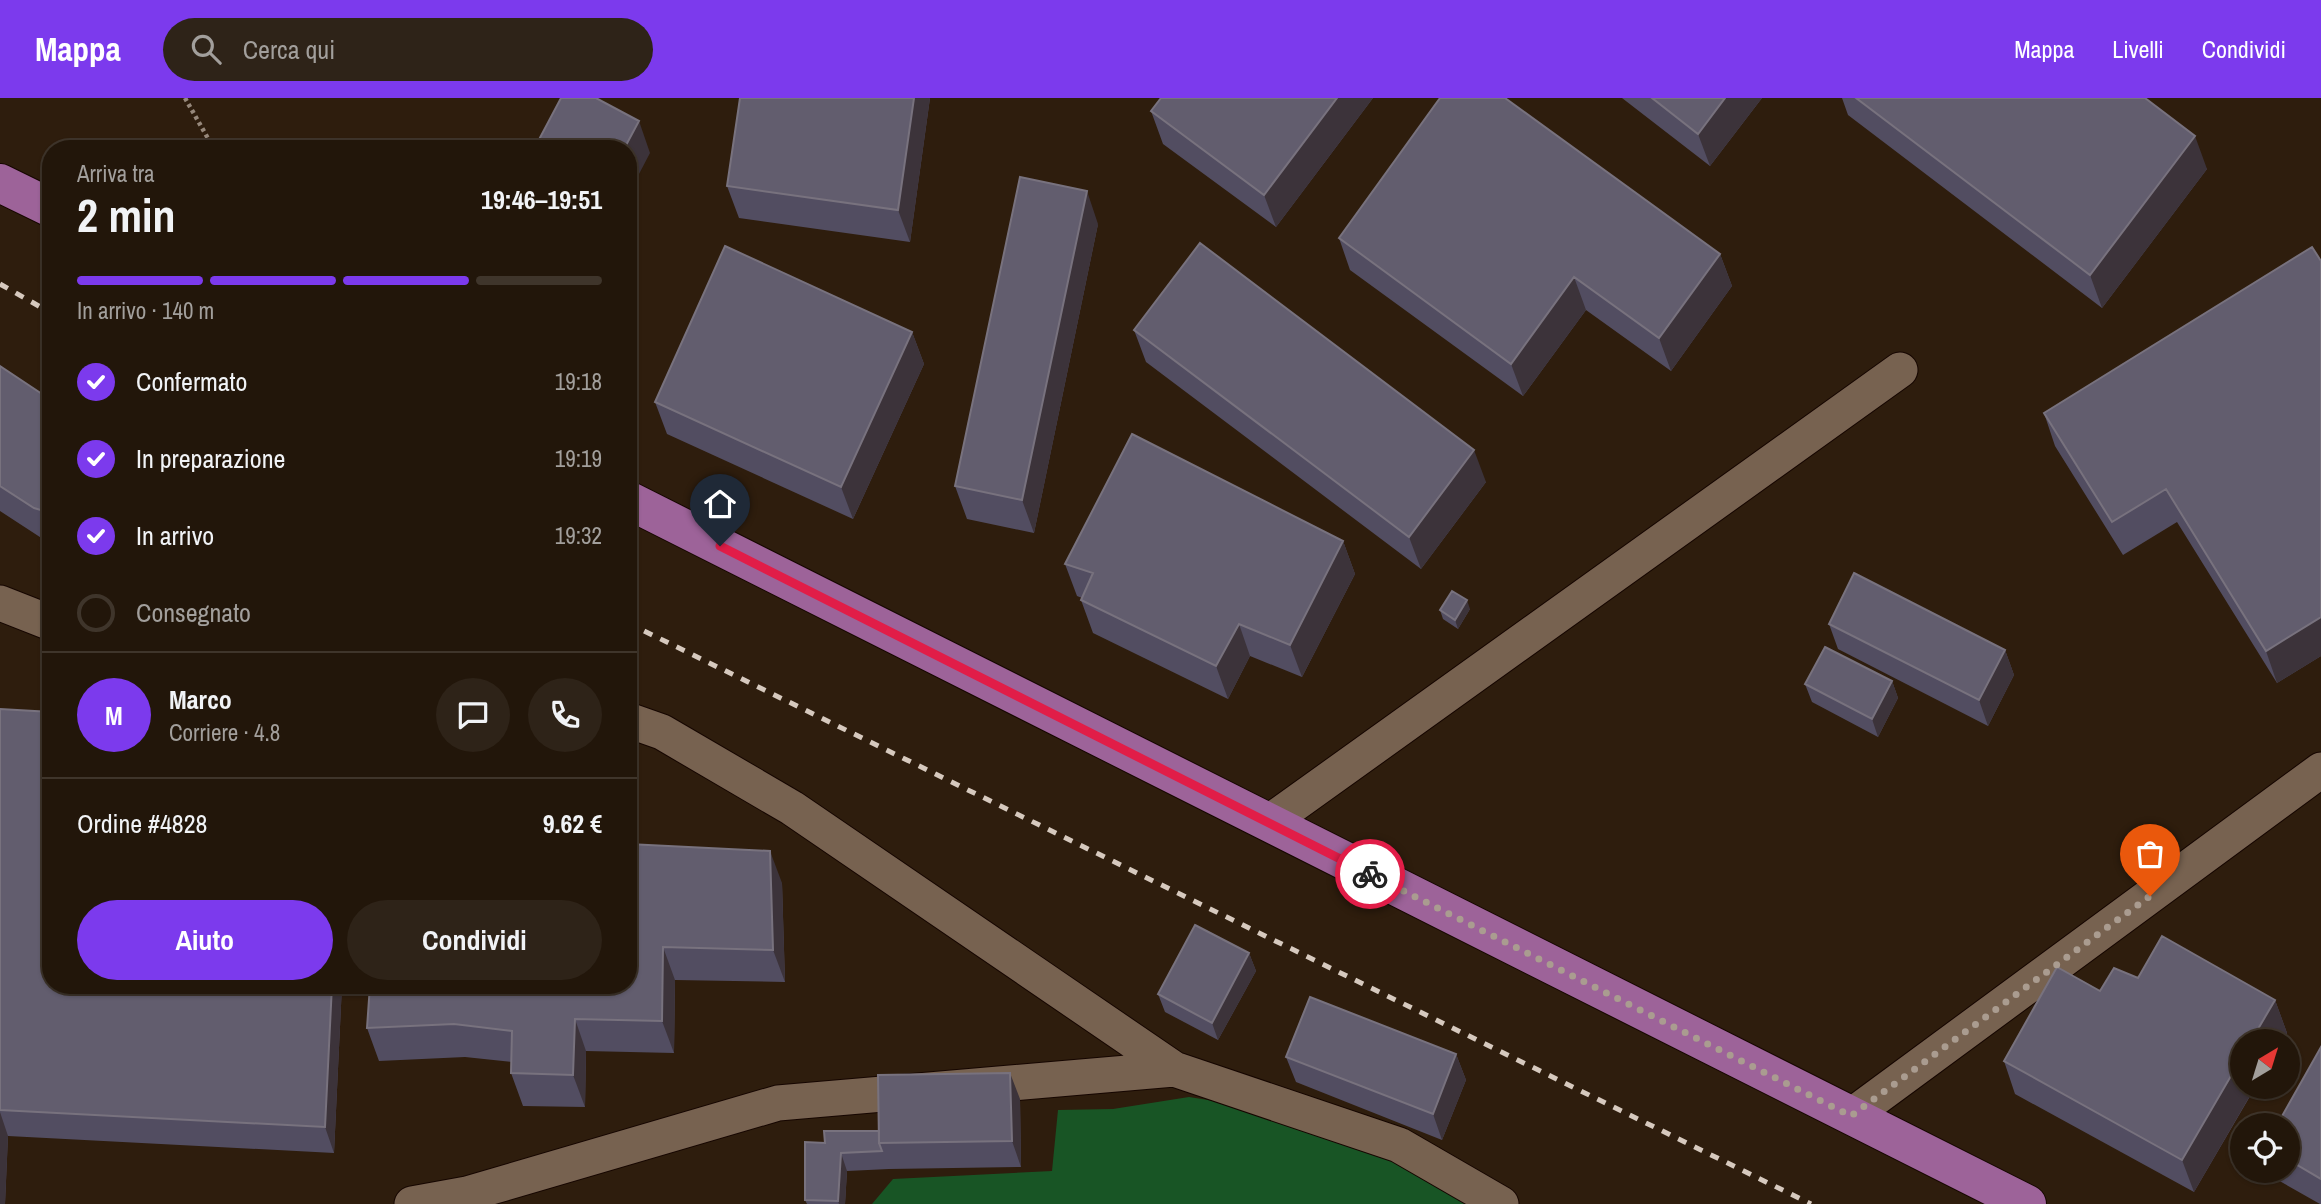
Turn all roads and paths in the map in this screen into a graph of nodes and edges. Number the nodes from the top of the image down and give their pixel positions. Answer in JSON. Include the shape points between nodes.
{"nodes":[{"id":1,"x":185,"y":98,"type":"edge"},
{"id":2,"x":209,"y":140,"type":"edge"},
{"id":3,"x":0,"y":183,"type":"edge"},
{"id":4,"x":42,"y":204,"type":"edge"},
{"id":5,"x":1900,"y":370,"type":"dead end"},
{"id":6,"x":637,"y":504,"type":"edge"},
{"id":7,"x":0,"y":603,"type":"edge"},
{"id":8,"x":42,"y":619,"type":"edge"},
{"id":9,"x":637,"y":723,"type":"edge"},
{"id":10,"x":2321,"y":770,"type":"edge"},
{"id":11,"x":1268,"y":823,"type":"junction"},
{"id":12,"x":1174,"y":1069,"type":"junction"},
{"id":13,"x":1851,"y":1116,"type":"junction"},
{"id":14,"x":412,"y":1204,"type":"edge"},
{"id":15,"x":1501,"y":1204,"type":"edge"},
{"id":16,"x":2027,"y":1204,"type":"edge"}],
"edges":[{"from":1,"to":2,"type":"path"},
{"from":3,"to":4,"type":"main road"},
{"from":5,"to":11,"type":"street"},
{"from":6,"to":11,"type":"main road"},
{"from":7,"to":8,"type":"street"},
{"from":9,"to":12,"type":"street","via":[[662,732],[792,808]]},
{"from":10,"to":13,"type":"street"},
{"from":11,"to":13,"type":"main road"},
{"from":12,"to":14,"type":"street","via":[[778,1103],[467,1194]]},
{"from":12,"to":15,"type":"street","via":[[1399,1145]]},
{"from":13,"to":16,"type":"main road"}]}
